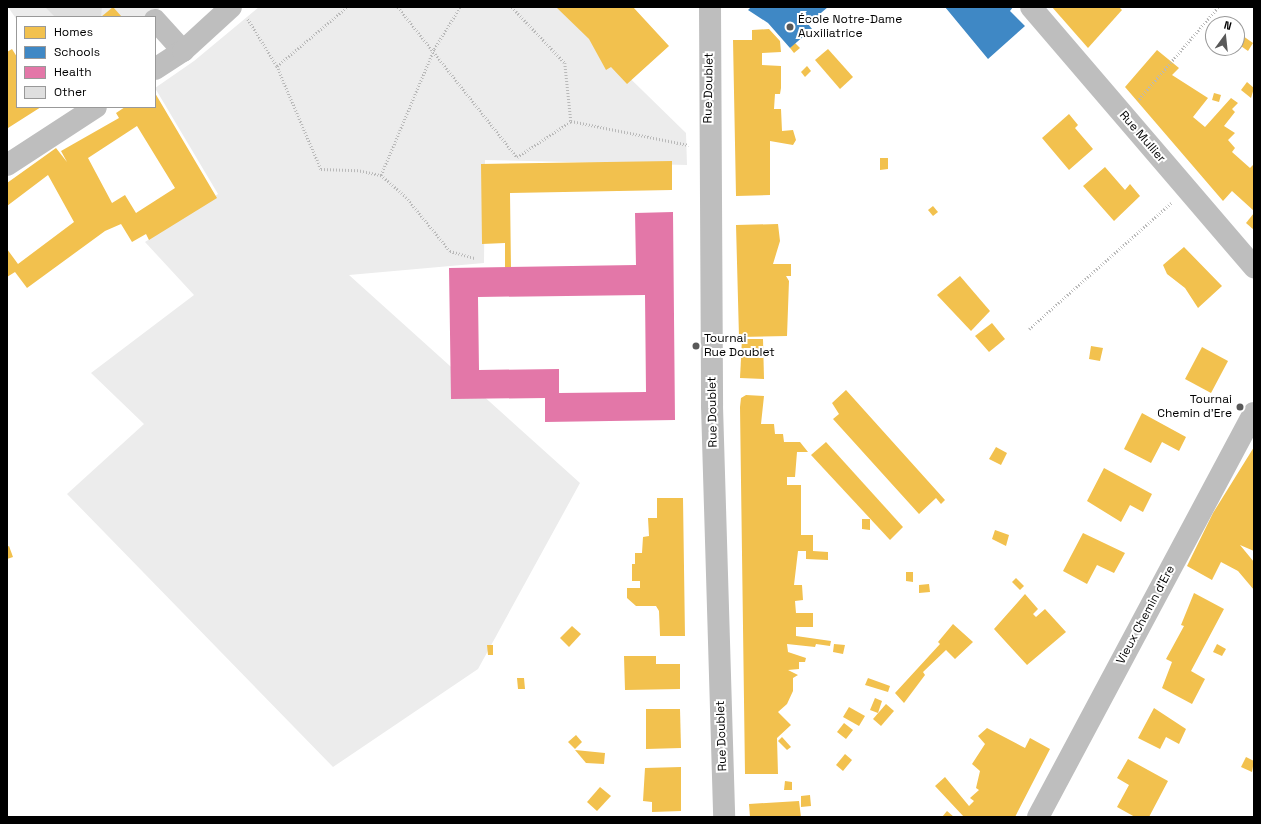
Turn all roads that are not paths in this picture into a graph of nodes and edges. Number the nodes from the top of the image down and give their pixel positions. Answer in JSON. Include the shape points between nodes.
{"nodes":[{"id":1,"x":143,"y":7,"type":"edge"},
{"id":2,"x":710,"y":7,"type":"edge"},
{"id":3,"x":1031,"y":7,"type":"edge"},
{"id":4,"x":238,"y":10,"type":"edge"},
{"id":5,"x":151,"y":16,"type":"edge"},
{"id":6,"x":156,"y":21,"type":"edge"},
{"id":7,"x":183,"y":51,"type":"junction"},
{"id":8,"x":156,"y":68,"type":"edge"},
{"id":9,"x":94,"y":108,"type":"edge"},
{"id":10,"x":7,"y":165,"type":"edge"},
{"id":11,"x":1254,"y":267,"type":"edge"},
{"id":12,"x":1254,"y":413,"type":"edge"},
{"id":13,"x":724,"y":817,"type":"edge"},
{"id":14,"x":1038,"y":817,"type":"edge"}],
"edges":[{"from":1,"to":5,"type":"street"},
{"from":2,"to":13,"type":"street","name":"Rue Doublet","via":[[708,148]]},
{"from":3,"to":11,"type":"street","name":"Rue Mullier"},
{"from":4,"to":7,"type":"street"},
{"from":6,"to":7,"type":"street"},
{"from":7,"to":8,"type":"street"},
{"from":9,"to":10,"type":"street"},
{"from":12,"to":14,"type":"street","name":"Vieux Chemin d'Ere"}]}
